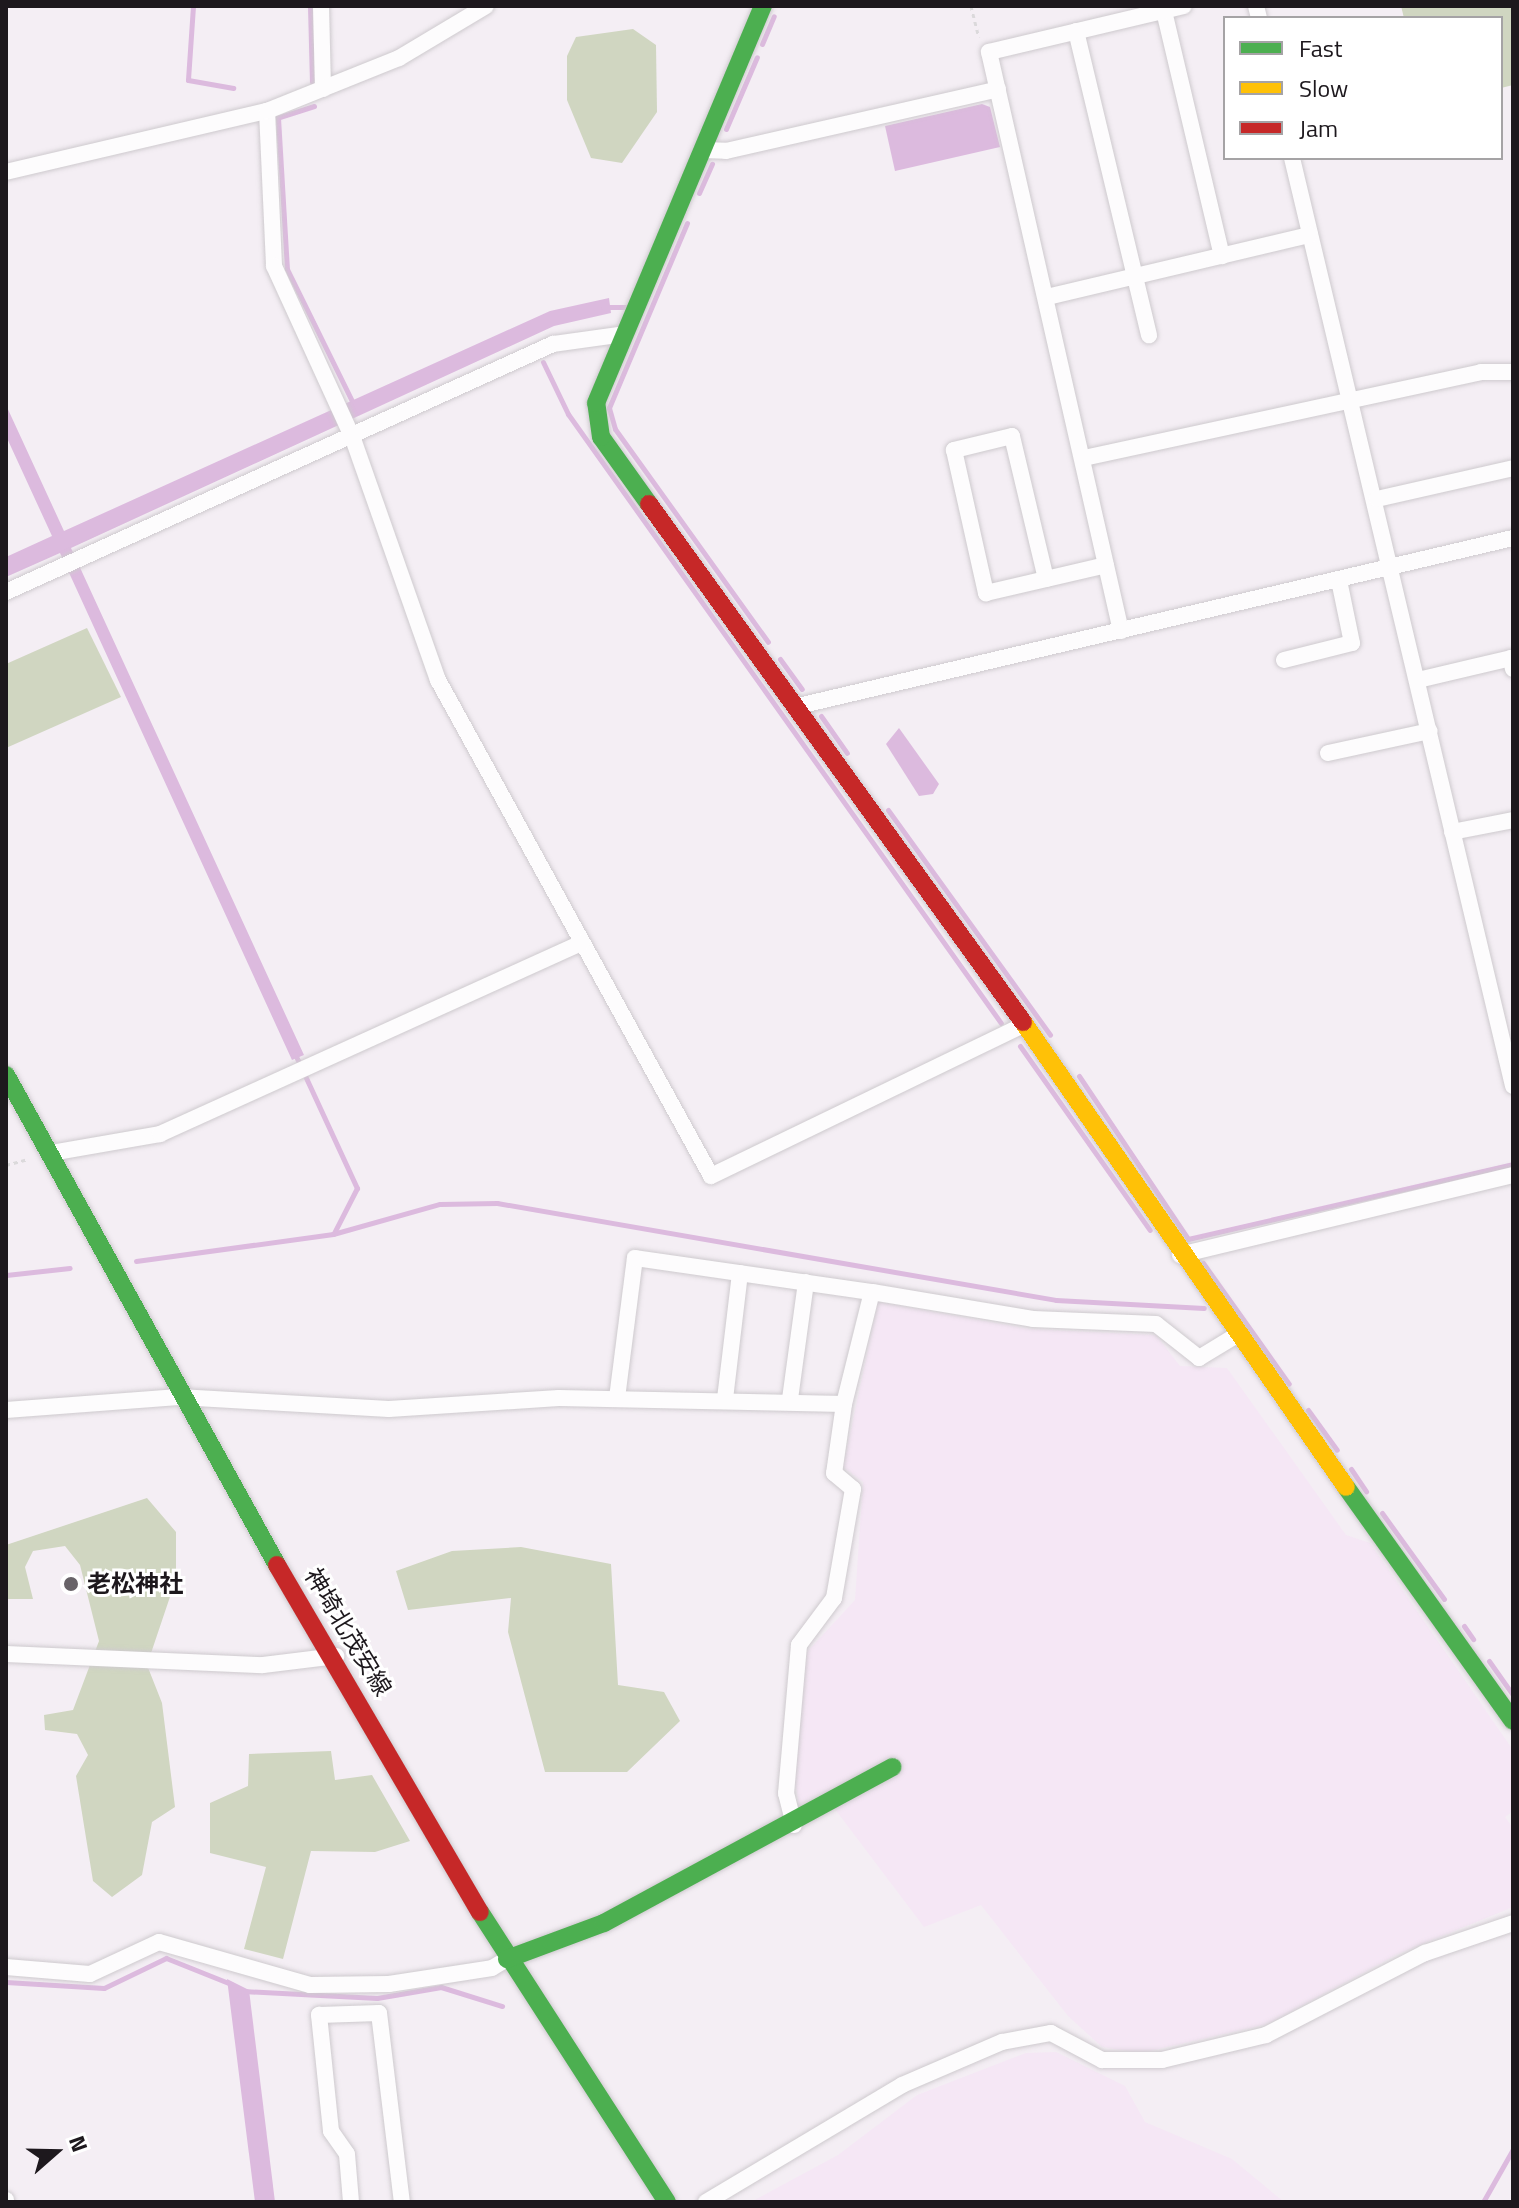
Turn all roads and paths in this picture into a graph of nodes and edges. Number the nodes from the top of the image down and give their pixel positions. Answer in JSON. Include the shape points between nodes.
{"nodes":[{"id":1,"x":321,"y":6,"type":"edge"},
{"id":2,"x":486,"y":6,"type":"edge"},
{"id":3,"x":763,"y":6,"type":"edge"},
{"id":4,"x":971,"y":6,"type":"edge"},
{"id":5,"x":1184,"y":6,"type":"edge"},
{"id":6,"x":1164,"y":11,"type":"junction"},
{"id":7,"x":1076,"y":31,"type":"junction"},
{"id":8,"x":989,"y":52,"type":"junction"},
{"id":9,"x":323,"y":89,"type":"junction"},
{"id":10,"x":998,"y":89,"type":"junction"},
{"id":11,"x":267,"y":111,"type":"junction"},
{"id":12,"x":702,"y":150,"type":"junction"},
{"id":13,"x":1292,"y":160,"type":"edge"},
{"id":14,"x":6,"y":172,"type":"edge"},
{"id":15,"x":1310,"y":235,"type":"junction"},
{"id":16,"x":1222,"y":256,"type":"junction"},
{"id":17,"x":1136,"y":276,"type":"junction"},
{"id":18,"x":1047,"y":297,"type":"junction"},
{"id":19,"x":625,"y":334,"type":"junction"},
{"id":20,"x":1149,"y":335,"type":"dead end"},
{"id":21,"x":1513,"y":372,"type":"edge"},
{"id":22,"x":1355,"y":403,"type":"junction"},
{"id":23,"x":350,"y":430,"type":"junction"},
{"id":24,"x":1084,"y":458,"type":"junction"},
{"id":25,"x":1513,"y":468,"type":"edge"},
{"id":26,"x":1377,"y":499,"type":"junction"},
{"id":27,"x":1513,"y":538,"type":"edge"},
{"id":28,"x":1106,"y":565,"type":"junction"},
{"id":29,"x":1393,"y":568,"type":"junction"},
{"id":30,"x":1046,"y":579,"type":"junction"},
{"id":31,"x":1339,"y":580,"type":"junction"},
{"id":32,"x":6,"y":592,"type":"edge"},
{"id":33,"x":1121,"y":631,"type":"junction"},
{"id":34,"x":1284,"y":660,"type":"dead end"},
{"id":35,"x":1513,"y":669,"type":"edge"},
{"id":36,"x":1418,"y":680,"type":"junction"},
{"id":37,"x":794,"y":707,"type":"junction"},
{"id":38,"x":1430,"y":731,"type":"junction"},
{"id":39,"x":1328,"y":753,"type":"dead end"},
{"id":40,"x":1513,"y":820,"type":"edge"},
{"id":41,"x":1452,"y":832,"type":"junction"},
{"id":42,"x":582,"y":943,"type":"junction"},
{"id":43,"x":1025,"y":1024,"type":"junction"},
{"id":44,"x":6,"y":1075,"type":"edge"},
{"id":45,"x":1513,"y":1086,"type":"edge"},
{"id":46,"x":51,"y":1153,"type":"junction"},
{"id":47,"x":1513,"y":1175,"type":"edge"},
{"id":48,"x":1180,"y":1255,"type":"junction"},
{"id":49,"x":740,"y":1273,"type":"junction"},
{"id":50,"x":806,"y":1282,"type":"junction"},
{"id":51,"x":872,"y":1292,"type":"junction"},
{"id":52,"x":1237,"y":1335,"type":"junction"},
{"id":53,"x":179,"y":1397,"type":"junction"},
{"id":54,"x":617,"y":1398,"type":"junction"},
{"id":55,"x":725,"y":1399,"type":"junction"},
{"id":56,"x":790,"y":1399,"type":"junction"},
{"id":57,"x":844,"y":1404,"type":"junction"},
{"id":58,"x":6,"y":1410,"type":"edge"},
{"id":59,"x":6,"y":1654,"type":"edge"},
{"id":60,"x":336,"y":1656,"type":"junction"},
{"id":61,"x":1513,"y":1721,"type":"edge"},
{"id":62,"x":892,"y":1767,"type":"dead end"},
{"id":63,"x":794,"y":1825,"type":"junction"},
{"id":64,"x":1513,"y":1923,"type":"edge"},
{"id":65,"x":507,"y":1959,"type":"junction"},
{"id":66,"x":6,"y":1967,"type":"edge"},
{"id":67,"x":351,"y":2202,"type":"edge"},
{"id":68,"x":402,"y":2202,"type":"edge"},
{"id":69,"x":667,"y":2202,"type":"edge"},
{"id":70,"x":706,"y":2202,"type":"edge"}],
"edges":[{"from":1,"to":9,"type":"street"},
{"from":2,"to":9,"type":"street","via":[[399,58]]},
{"from":3,"to":12,"type":"street"},
{"from":4,"to":8,"type":"path"},
{"from":5,"to":6,"type":"street"},
{"from":6,"to":7,"type":"street"},
{"from":6,"to":16,"type":"street"},
{"from":7,"to":8,"type":"street"},
{"from":7,"to":17,"type":"street"},
{"from":8,"to":10,"type":"street"},
{"from":9,"to":11,"type":"street"},
{"from":10,"to":12,"type":"street","via":[[726,151]]},
{"from":10,"to":18,"type":"street"},
{"from":11,"to":14,"type":"street"},
{"from":11,"to":23,"type":"street","via":[[274,266]]},
{"from":12,"to":19,"type":"street"},
{"from":13,"to":15,"type":"street"},
{"from":15,"to":16,"type":"street"},
{"from":15,"to":22,"type":"street"},
{"from":16,"to":17,"type":"street"},
{"from":17,"to":18,"type":"street"},
{"from":17,"to":20,"type":"street"},
{"from":18,"to":24,"type":"street"},
{"from":19,"to":23,"type":"street","via":[[553,344]]},
{"from":19,"to":37,"type":"street","via":[[596,403],[601,437]]},
{"from":21,"to":22,"type":"street","via":[[1481,372]]},
{"from":22,"to":24,"type":"street"},
{"from":22,"to":26,"type":"street"},
{"from":23,"to":32,"type":"street"},
{"from":23,"to":42,"type":"street","via":[[438,680]]},
{"from":24,"to":28,"type":"street"},
{"from":25,"to":26,"type":"street"},
{"from":26,"to":29,"type":"street"},
{"from":27,"to":29,"type":"street"},
{"from":28,"to":30,"type":"street"},
{"from":28,"to":33,"type":"street"},
{"from":29,"to":31,"type":"street"},
{"from":29,"to":36,"type":"street"},
{"from":30,"to":30,"type":"street","via":[[986,593],[954,450],[1012,436]]},
{"from":31,"to":33,"type":"street"},
{"from":31,"to":34,"type":"street","via":[[1352,643]]},
{"from":33,"to":37,"type":"street"},
{"from":35,"to":36,"type":"street","via":[[1511,658]]},
{"from":36,"to":38,"type":"street"},
{"from":37,"to":43,"type":"street"},
{"from":38,"to":39,"type":"street"},
{"from":38,"to":41,"type":"street"},
{"from":40,"to":41,"type":"street"},
{"from":41,"to":45,"type":"street"},
{"from":42,"to":43,"type":"street","via":[[711,1176]]},
{"from":42,"to":46,"type":"street","via":[[160,1134]]},
{"from":43,"to":48,"type":"street"},
{"from":44,"to":46,"type":"street","name":"神埼北茂安線"},
{"from":46,"to":53,"type":"street","name":"神埼北茂安線","via":[[86,1233]]},
{"from":47,"to":48,"type":"street"},
{"from":48,"to":52,"type":"street"},
{"from":49,"to":50,"type":"street"},
{"from":49,"to":54,"type":"street","via":[[635,1258]]},
{"from":49,"to":55,"type":"street"},
{"from":50,"to":51,"type":"street"},
{"from":50,"to":56,"type":"street"},
{"from":51,"to":52,"type":"street","via":[[1033,1319],[1156,1324],[1199,1358]]},
{"from":51,"to":57,"type":"street"},
{"from":52,"to":61,"type":"street"},
{"from":53,"to":54,"type":"street","via":[[389,1409]]},
{"from":53,"to":58,"type":"street"},
{"from":53,"to":60,"type":"street","name":"神埼北茂安線"},
{"from":54,"to":55,"type":"street"},
{"from":55,"to":56,"type":"street"},
{"from":56,"to":57,"type":"street"},
{"from":57,"to":63,"type":"street","via":[[834,1473],[853,1489],[834,1598],[799,1645],[786,1793]]},
{"from":59,"to":60,"type":"street","via":[[263,1665]]},
{"from":60,"to":65,"type":"street","name":"神埼北茂安線"},
{"from":62,"to":63,"type":"street"},
{"from":63,"to":65,"type":"street","via":[[604,1923]]},
{"from":64,"to":70,"type":"street","via":[[1425,1953],[1266,2035],[1162,2060],[1102,2060],[1051,2033],[1002,2042],[902,2085]]},
{"from":65,"to":66,"type":"street","via":[[492,1968],[389,1984],[310,1985],[159,1942],[90,1974]]},
{"from":65,"to":69,"type":"street","name":"神埼北茂安線"},
{"from":67,"to":68,"type":"street","via":[[347,2154],[331,2131],[319,2015],[379,2013]]}]}
